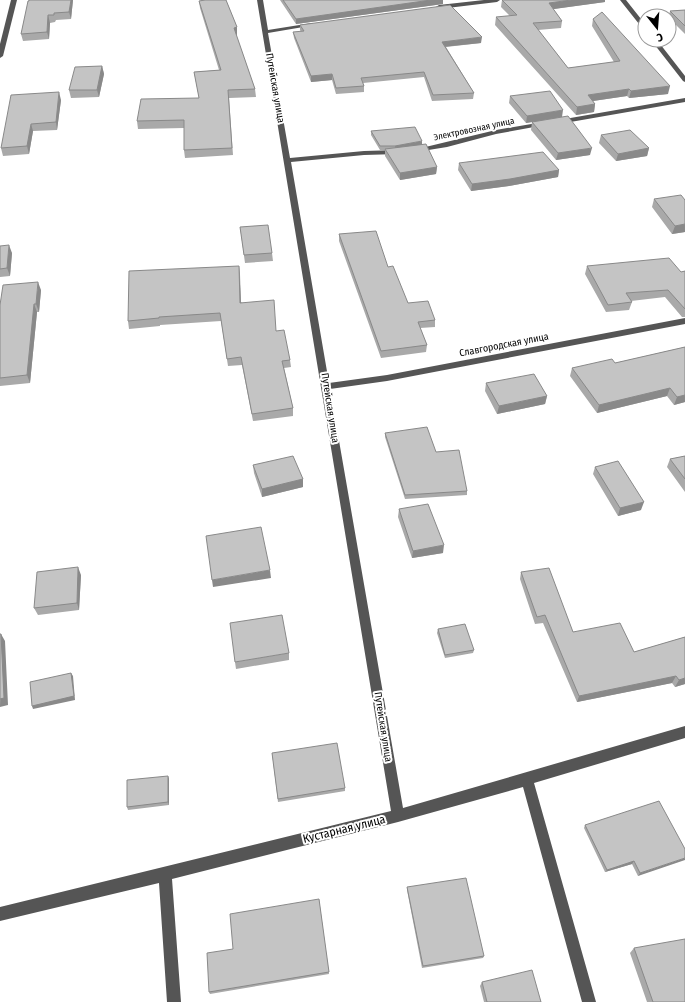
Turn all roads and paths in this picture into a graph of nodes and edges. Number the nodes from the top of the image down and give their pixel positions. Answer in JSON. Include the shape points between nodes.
{"nodes":[{"id":1,"x":14,"y":0,"type":"edge"},
{"id":2,"x":260,"y":0,"type":"edge"},
{"id":3,"x":497,"y":0,"type":"edge"},
{"id":4,"x":624,"y":0,"type":"edge"},
{"id":5,"x":434,"y":8,"type":"edge"},
{"id":6,"x":637,"y":17,"type":"edge"},
{"id":7,"x":318,"y":24,"type":"edge"},
{"id":8,"x":265,"y":32,"type":"junction"},
{"id":9,"x":660,"y":48,"type":"edge"},
{"id":10,"x":0,"y":56,"type":"edge"},
{"id":11,"x":685,"y":80,"type":"edge"},
{"id":12,"x":685,"y":100,"type":"edge"},
{"id":13,"x":288,"y":160,"type":"junction"},
{"id":14,"x":685,"y":321,"type":"edge"},
{"id":15,"x":326,"y":386,"type":"junction"},
{"id":16,"x":685,"y":732,"type":"edge"},
{"id":17,"x":527,"y":780,"type":"junction"},
{"id":18,"x":398,"y":816,"type":"junction"},
{"id":19,"x":164,"y":875,"type":"junction"},
{"id":20,"x":0,"y":914,"type":"edge"},
{"id":21,"x":174,"y":1002,"type":"edge"},
{"id":22,"x":589,"y":1002,"type":"edge"}],
"edges":[{"from":1,"to":10,"type":"street"},
{"from":2,"to":8,"type":"street","name":"Путейская улица"},
{"from":3,"to":5,"type":"street"},
{"from":4,"to":6,"type":"street"},
{"from":7,"to":8,"type":"street"},
{"from":8,"to":13,"type":"street","name":"Путейская улица"},
{"from":9,"to":11,"type":"street"},
{"from":12,"to":13,"type":"street","name":"Электровозная улица","via":[[496,132],[447,145],[406,151]]},
{"from":13,"to":15,"type":"street","name":"Путейская улица"},
{"from":14,"to":15,"type":"street","name":"Славгородская улица","via":[[387,378]]},
{"from":15,"to":18,"type":"street","name":"Путейская улица"},
{"from":16,"to":17,"type":"street","name":"Кустарная улица"},
{"from":17,"to":18,"type":"street","name":"Кустарная улица"},
{"from":17,"to":22,"type":"street"},
{"from":18,"to":19,"type":"street","name":"Кустарная улица"},
{"from":19,"to":20,"type":"street","name":"Кустарная улица"},
{"from":19,"to":21,"type":"street"}]}
